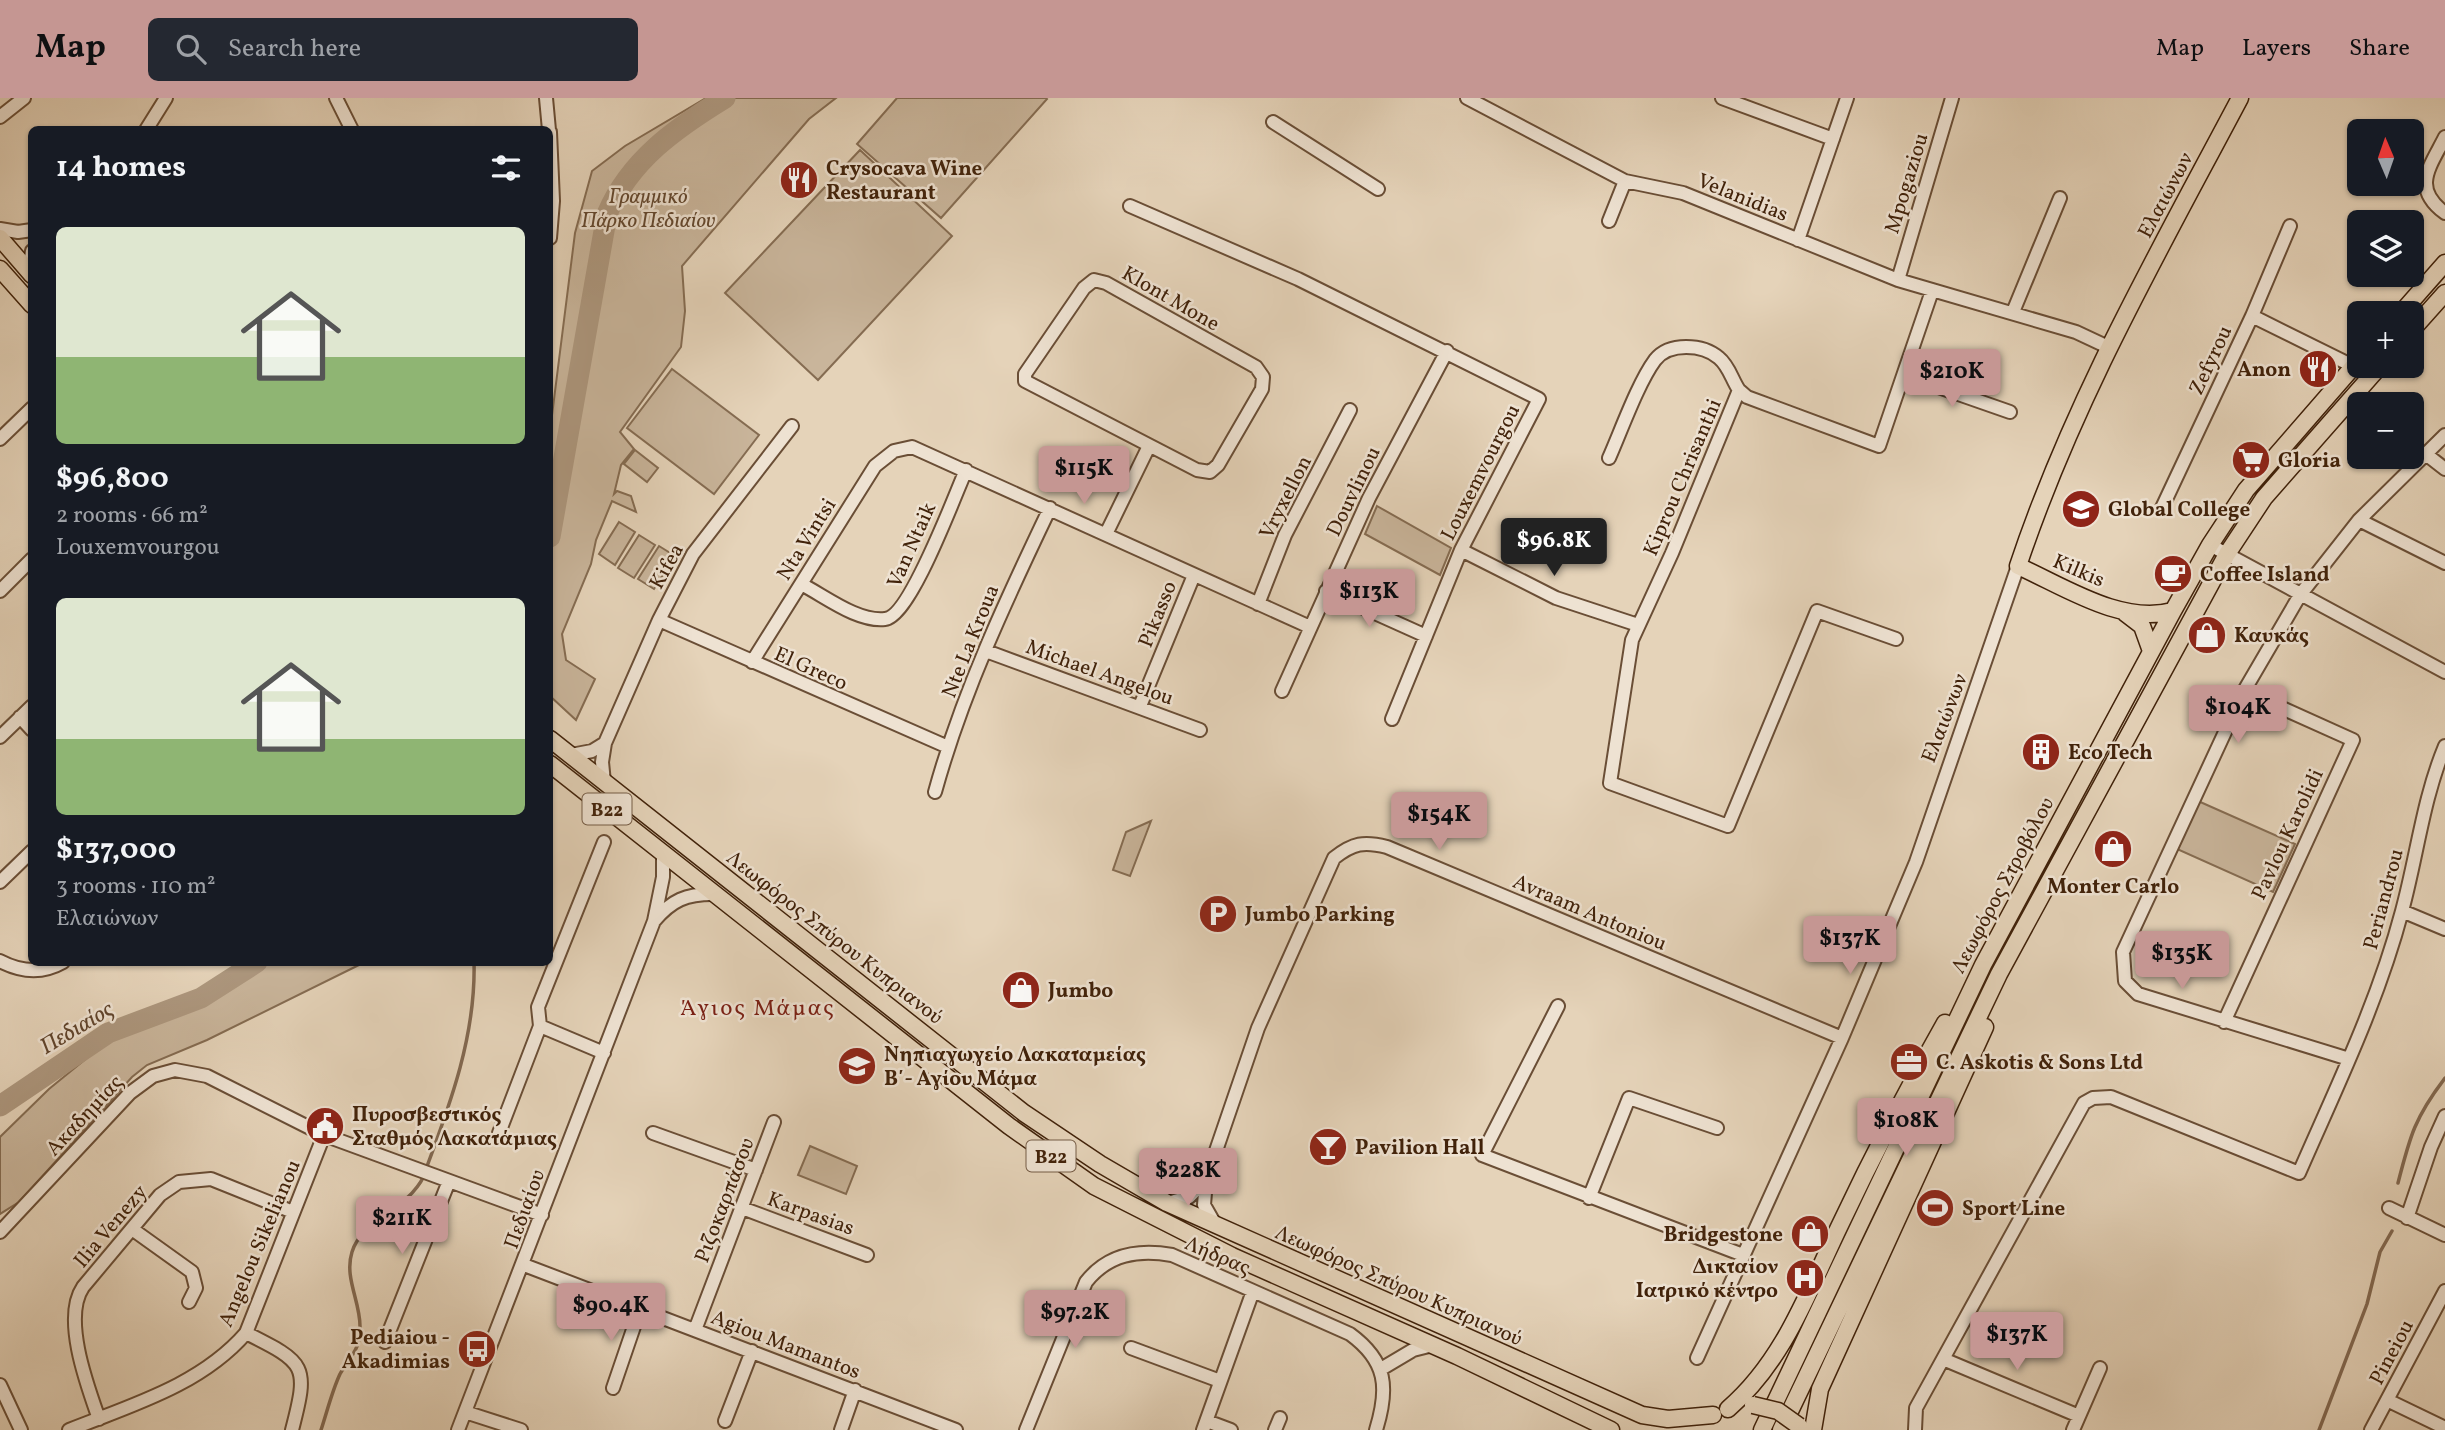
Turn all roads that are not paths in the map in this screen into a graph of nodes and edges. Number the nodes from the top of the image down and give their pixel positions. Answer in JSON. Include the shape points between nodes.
{"nodes":[{"id":1,"x":24,"y":98,"type":"edge"},
{"id":2,"x":166,"y":98,"type":"edge"},
{"id":3,"x":336,"y":98,"type":"edge"},
{"id":4,"x":546,"y":98,"type":"edge"},
{"id":5,"x":1467,"y":98,"type":"edge"},
{"id":6,"x":1722,"y":98,"type":"edge"},
{"id":7,"x":1847,"y":98,"type":"edge"},
{"id":8,"x":1952,"y":98,"type":"edge"},
{"id":9,"x":2241,"y":98,"type":"edge"},
{"id":10,"x":0,"y":117,"type":"edge"},
{"id":11,"x":1273,"y":122,"type":"dead end"},
{"id":12,"x":148,"y":126,"type":"edge"},
{"id":13,"x":350,"y":126,"type":"edge"},
{"id":14,"x":549,"y":126,"type":"edge"},
{"id":15,"x":2445,"y":137,"type":"edge"},
{"id":16,"x":1833,"y":139,"type":"junction"},
{"id":17,"x":1625,"y":181,"type":"junction"},
{"id":18,"x":1378,"y":189,"type":"dead end"},
{"id":19,"x":2060,"y":198,"type":"dead end"},
{"id":20,"x":1130,"y":206,"type":"dead end"},
{"id":21,"x":2445,"y":213,"type":"edge"},
{"id":22,"x":1609,"y":220,"type":"dead end"},
{"id":23,"x":2290,"y":226,"type":"dead end"},
{"id":24,"x":0,"y":229,"type":"edge"},
{"id":25,"x":28,"y":231,"type":"edge"},
{"id":26,"x":0,"y":238,"type":"edge"},
{"id":27,"x":1798,"y":240,"type":"junction"},
{"id":28,"x":2445,"y":264,"type":"edge"},
{"id":29,"x":0,"y":269,"type":"edge"},
{"id":30,"x":28,"y":272,"type":"edge"},
{"id":31,"x":1898,"y":280,"type":"junction"},
{"id":32,"x":1932,"y":290,"type":"junction"},
{"id":33,"x":2445,"y":293,"type":"edge"},
{"id":34,"x":28,"y":300,"type":"edge"},
{"id":35,"x":2411,"y":301,"type":"edge"},
{"id":36,"x":2013,"y":312,"type":"junction"},
{"id":37,"x":2252,"y":316,"type":"junction"},
{"id":38,"x":2424,"y":317,"type":"edge"},
{"id":39,"x":2108,"y":346,"type":"junction"},
{"id":40,"x":1447,"y":351,"type":"junction"},
{"id":41,"x":2347,"y":358,"type":"edge"},
{"id":42,"x":1905,"y":374,"type":"junction"},
{"id":43,"x":2347,"y":374,"type":"edge"},
{"id":44,"x":2369,"y":378,"type":"edge"},
{"id":45,"x":1739,"y":390,"type":"junction"},
{"id":46,"x":1350,"y":410,"type":"dead end"},
{"id":47,"x":28,"y":412,"type":"edge"},
{"id":48,"x":2010,"y":412,"type":"dead end"},
{"id":49,"x":792,"y":426,"type":"dead end"},
{"id":50,"x":2445,"y":435,"type":"edge"},
{"id":51,"x":0,"y":439,"type":"edge"},
{"id":52,"x":1149,"y":446,"type":"junction"},
{"id":53,"x":2427,"y":455,"type":"junction"},
{"id":54,"x":1609,"y":458,"type":"dead end"},
{"id":55,"x":2445,"y":469,"type":"edge"},
{"id":56,"x":965,"y":470,"type":"junction"},
{"id":57,"x":1050,"y":509,"type":"junction"},
{"id":58,"x":2161,"y":510,"type":"dead end"},
{"id":59,"x":2359,"y":520,"type":"junction"},
{"id":60,"x":1106,"y":534,"type":"junction"},
{"id":61,"x":2210,"y":545,"type":"junction"},
{"id":62,"x":1461,"y":550,"type":"junction"},
{"id":63,"x":2227,"y":554,"type":"junction"},
{"id":64,"x":28,"y":563,"type":"edge"},
{"id":65,"x":2445,"y":563,"type":"edge"},
{"id":66,"x":2018,"y":566,"type":"junction"},
{"id":67,"x":1194,"y":575,"type":"junction"},
{"id":68,"x":801,"y":584,"type":"junction"},
{"id":69,"x":0,"y":591,"type":"edge"},
{"id":70,"x":1326,"y":591,"type":"junction"},
{"id":71,"x":2300,"y":595,"type":"junction"},
{"id":72,"x":1258,"y":604,"type":"junction"},
{"id":73,"x":2173,"y":611,"type":"junction"},
{"id":74,"x":2123,"y":612,"type":"junction"},
{"id":75,"x":659,"y":620,"type":"junction"},
{"id":76,"x":1638,"y":625,"type":"junction"},
{"id":77,"x":1310,"y":628,"type":"junction"},
{"id":78,"x":1426,"y":636,"type":"junction"},
{"id":79,"x":1896,"y":639,"type":"dead end"},
{"id":80,"x":986,"y":651,"type":"junction"},
{"id":81,"x":2151,"y":651,"type":"junction"},
{"id":82,"x":752,"y":662,"type":"junction"},
{"id":83,"x":2445,"y":672,"type":"edge"},
{"id":84,"x":1282,"y":691,"type":"dead end"},
{"id":85,"x":2244,"y":691,"type":"junction"},
{"id":86,"x":1140,"y":706,"type":"junction"},
{"id":87,"x":28,"y":710,"type":"edge"},
{"id":88,"x":20,"y":717,"type":"junction"},
{"id":89,"x":1392,"y":719,"type":"dead end"},
{"id":90,"x":28,"y":726,"type":"edge"},
{"id":91,"x":1200,"y":730,"type":"dead end"},
{"id":92,"x":0,"y":737,"type":"edge"},
{"id":93,"x":553,"y":742,"type":"edge"},
{"id":94,"x":606,"y":743,"type":"junction"},
{"id":95,"x":2445,"y":746,"type":"edge"},
{"id":96,"x":947,"y":747,"type":"junction"},
{"id":97,"x":571,"y":755,"type":"junction"},
{"id":98,"x":553,"y":766,"type":"edge"},
{"id":99,"x":2441,"y":775,"type":"edge"},
{"id":100,"x":604,"y":782,"type":"junction"},
{"id":101,"x":935,"y":792,"type":"dead end"},
{"id":102,"x":604,"y":842,"type":"dead end"},
{"id":103,"x":663,"y":854,"type":"junction"},
{"id":104,"x":28,"y":855,"type":"edge"},
{"id":105,"x":0,"y":882,"type":"edge"},
{"id":106,"x":713,"y":894,"type":"junction"},
{"id":107,"x":2402,"y":911,"type":"junction"},
{"id":108,"x":654,"y":921,"type":"junction"},
{"id":109,"x":2445,"y":929,"type":"edge"},
{"id":110,"x":0,"y":961,"type":"edge"},
{"id":111,"x":1983,"y":965,"type":"junction"},
{"id":112,"x":56,"y":966,"type":"edge"},
{"id":113,"x":1999,"y":974,"type":"junction"},
{"id":114,"x":1558,"y":1006,"type":"dead end"},
{"id":115,"x":2224,"y":1022,"type":"junction"},
{"id":116,"x":540,"y":1026,"type":"junction"},
{"id":117,"x":1842,"y":1038,"type":"junction"},
{"id":118,"x":604,"y":1053,"type":"junction"},
{"id":119,"x":2348,"y":1059,"type":"junction"},
{"id":120,"x":2445,"y":1116,"type":"edge"},
{"id":121,"x":774,"y":1122,"type":"dead end"},
{"id":122,"x":1717,"y":1128,"type":"dead end"},
{"id":123,"x":499,"y":1133,"type":"dead end"},
{"id":124,"x":653,"y":1133,"type":"dead end"},
{"id":125,"x":324,"y":1135,"type":"junction"},
{"id":126,"x":756,"y":1170,"type":"junction"},
{"id":127,"x":1206,"y":1180,"type":"junction"},
{"id":128,"x":449,"y":1181,"type":"junction"},
{"id":129,"x":1589,"y":1198,"type":"junction"},
{"id":130,"x":1167,"y":1203,"type":"junction"},
{"id":131,"x":741,"y":1208,"type":"junction"},
{"id":132,"x":2389,"y":1208,"type":"dead end"},
{"id":133,"x":293,"y":1212,"type":"junction"},
{"id":134,"x":542,"y":1215,"type":"junction"},
{"id":135,"x":2407,"y":1218,"type":"junction"},
{"id":136,"x":1216,"y":1226,"type":"junction"},
{"id":137,"x":132,"y":1229,"type":"junction"},
{"id":138,"x":0,"y":1232,"type":"edge"},
{"id":139,"x":2445,"y":1235,"type":"edge"},
{"id":140,"x":867,"y":1255,"type":"dead end"},
{"id":141,"x":1743,"y":1255,"type":"junction"},
{"id":142,"x":524,"y":1265,"type":"junction"},
{"id":143,"x":1253,"y":1291,"type":"junction"},
{"id":144,"x":2445,"y":1291,"type":"edge"},
{"id":145,"x":189,"y":1302,"type":"dead end"},
{"id":146,"x":640,"y":1309,"type":"junction"},
{"id":147,"x":695,"y":1330,"type":"junction"},
{"id":148,"x":246,"y":1333,"type":"junction"},
{"id":149,"x":385,"y":1342,"type":"dead end"},
{"id":150,"x":1433,"y":1345,"type":"junction"},
{"id":151,"x":1131,"y":1348,"type":"dead end"},
{"id":152,"x":752,"y":1351,"type":"junction"},
{"id":153,"x":1697,"y":1358,"type":"dead end"},
{"id":154,"x":1943,"y":1359,"type":"junction"},
{"id":155,"x":2100,"y":1368,"type":"dead end"},
{"id":156,"x":1381,"y":1369,"type":"junction"},
{"id":157,"x":1220,"y":1381,"type":"junction"},
{"id":158,"x":613,"y":1388,"type":"dead end"},
{"id":159,"x":855,"y":1390,"type":"junction"},
{"id":160,"x":2,"y":1393,"type":"edge"},
{"id":161,"x":2387,"y":1400,"type":"junction"},
{"id":162,"x":466,"y":1412,"type":"junction"},
{"id":163,"x":1720,"y":1412,"type":"junction"},
{"id":164,"x":2079,"y":1416,"type":"junction"},
{"id":165,"x":99,"y":1419,"type":"junction"},
{"id":166,"x":725,"y":1421,"type":"dead end"},
{"id":167,"x":1205,"y":1425,"type":"edge"},
{"id":168,"x":1377,"y":1427,"type":"edge"},
{"id":169,"x":2445,"y":1428,"type":"edge"},
{"id":170,"x":1805,"y":1429,"type":"edge"},
{"id":171,"x":21,"y":1430,"type":"edge"},
{"id":172,"x":69,"y":1430,"type":"edge"},
{"id":173,"x":292,"y":1430,"type":"edge"},
{"id":174,"x":458,"y":1430,"type":"edge"},
{"id":175,"x":520,"y":1430,"type":"edge"},
{"id":176,"x":841,"y":1430,"type":"edge"},
{"id":177,"x":956,"y":1430,"type":"edge"},
{"id":178,"x":1026,"y":1430,"type":"edge"},
{"id":179,"x":1231,"y":1430,"type":"edge"},
{"id":180,"x":1611,"y":1430,"type":"edge"},
{"id":181,"x":1695,"y":1430,"type":"edge"},
{"id":182,"x":1762,"y":1430,"type":"edge"},
{"id":183,"x":1781,"y":1430,"type":"edge"},
{"id":184,"x":1915,"y":1430,"type":"edge"},
{"id":185,"x":2073,"y":1430,"type":"edge"},
{"id":186,"x":2371,"y":1430,"type":"edge"}],
"edges":[{"from":1,"to":10,"type":"street"},
{"from":2,"to":12,"type":"street"},
{"from":3,"to":13,"type":"street"},
{"from":4,"to":14,"type":"street"},
{"from":5,"to":17,"type":"street","name":"Velanidias"},
{"from":6,"to":16,"type":"street"},
{"from":7,"to":16,"type":"street"},
{"from":8,"to":31,"type":"street","name":"Mpogaziou"},
{"from":9,"to":39,"type":"main road","name":"Ελαιώνων"},
{"from":11,"to":18,"type":"street"},
{"from":15,"to":21,"type":"street","via":[[2425,178],[2428,196]]},
{"from":16,"to":27,"type":"street"},
{"from":17,"to":22,"type":"street"},
{"from":17,"to":27,"type":"street","name":"Velanidias","via":[[1683,193]]},
{"from":19,"to":36,"type":"street"},
{"from":20,"to":40,"type":"street"},
{"from":23,"to":37,"type":"street","name":"Zefyrou"},
{"from":24,"to":25,"type":"street"},
{"from":26,"to":30,"type":"main road"},
{"from":27,"to":31,"type":"street","name":"Velanidias"},
{"from":28,"to":35,"type":"main road"},
{"from":29,"to":34,"type":"main road"},
{"from":31,"to":32,"type":"street","name":"Velanidias"},
{"from":32,"to":36,"type":"street","name":"Velanidias"},
{"from":32,"to":42,"type":"street"},
{"from":33,"to":38,"type":"main road"},
{"from":36,"to":39,"type":"street","name":"Velanidias"},
{"from":37,"to":41,"type":"street"},
{"from":37,"to":58,"type":"street","name":"Zefyrou"},
{"from":39,"to":66,"type":"main road","name":"Ελαιώνων"},
{"from":40,"to":62,"type":"street","name":"Louxemvourgou","via":[[1539,399]]},
{"from":40,"to":70,"type":"street","name":"Douvlinou"},
{"from":42,"to":45,"type":"street","name":"Kiprou Chrisanthi","via":[[1879,446],[1758,402]]},
{"from":42,"to":48,"type":"street"},
{"from":43,"to":61,"type":"main road","name":"Λεωφόρος Στροβόλου","via":[[2246,490]]},
{"from":44,"to":63,"type":"main road","name":"Λεωφόρος Στροβόλου","via":[[2264,498]]},
{"from":45,"to":54,"type":"street","via":[[1726,366],[1707,351],[1668,350],[1654,362]]},
{"from":45,"to":76,"type":"street","name":"Kiprou Chrisanthi"},
{"from":46,"to":72,"type":"street","name":"Vryxellon","via":[[1286,535]]},
{"from":47,"to":51,"type":"street"},
{"from":49,"to":75,"type":"street","name":"Kifea","via":[[692,554]]},
{"from":50,"to":53,"type":"street"},
{"from":52,"to":52,"type":"street","name":"Klont Mone","via":[[1210,472],[1219,465],[1256,400],[1264,377],[1256,367],[1094,280],[1025,374],[1025,381]]},
{"from":52,"to":60,"type":"street"},
{"from":53,"to":55,"type":"street"},
{"from":53,"to":59,"type":"street"},
{"from":56,"to":57,"type":"street"},
{"from":56,"to":68,"type":"street","name":"Nta Vintsi","via":[[917,448],[904,447],[884,457]]},
{"from":56,"to":68,"type":"street","name":"Van Ntaik","via":[[908,600],[892,618],[861,615]]},
{"from":57,"to":60,"type":"street"},
{"from":57,"to":80,"type":"street","name":"Nte La Kroua"},
{"from":59,"to":65,"type":"street"},
{"from":59,"to":71,"type":"street"},
{"from":60,"to":67,"type":"street"},
{"from":61,"to":63,"type":"street"},
{"from":61,"to":73,"type":"main road","name":"Λεωφόρος Στροβόλου"},
{"from":62,"to":76,"type":"street","via":[[1556,598]]},
{"from":62,"to":78,"type":"street","name":"Louxemvourgou"},
{"from":63,"to":71,"type":"street"},
{"from":63,"to":113,"type":"main road","name":"Λεωφόρος Στροβόλου"},
{"from":64,"to":69,"type":"street"},
{"from":66,"to":74,"type":"main road","name":"Kilkis"},
{"from":66,"to":117,"type":"street","name":"Ελαιώνων","via":[[1916,862]]},
{"from":67,"to":72,"type":"street"},
{"from":67,"to":86,"type":"street","name":"Pikasso"},
{"from":68,"to":82,"type":"street","name":"Nta Vintsi"},
{"from":70,"to":77,"type":"street","name":"Douvlinou"},
{"from":70,"to":78,"type":"street"},
{"from":71,"to":83,"type":"street"},
{"from":71,"to":85,"type":"street"},
{"from":72,"to":77,"type":"street"},
{"from":73,"to":74,"type":"main road","name":"Kilkis","via":[[2153,616]]},
{"from":73,"to":81,"type":"main road","name":"Λεωφόρος Στροβόλου"},
{"from":74,"to":81,"type":"main road","name":"Kilkis","via":[[2142,626]]},
{"from":75,"to":82,"type":"street","name":"El Greco"},
{"from":75,"to":94,"type":"street","name":"Kifea"},
{"from":76,"to":79,"type":"street","name":"Kiprou Chrisanthi","via":[[1610,783],[1728,826],[1817,611]]},
{"from":77,"to":84,"type":"street","name":"Douvlinou"},
{"from":78,"to":89,"type":"street","name":"Louxemvourgou"},
{"from":80,"to":86,"type":"street","name":"Michael Angelou"},
{"from":80,"to":96,"type":"street","name":"Nte La Kroua"},
{"from":81,"to":111,"type":"main road","name":"Λεωφόρος Στροβόλου"},
{"from":82,"to":96,"type":"street","name":"El Greco"},
{"from":85,"to":115,"type":"street","via":[[2126,942],[2122,964],[2127,985],[2138,994]]},
{"from":85,"to":115,"type":"street","name":"Pavlou Karolidi","via":[[2353,740]]},
{"from":86,"to":91,"type":"street","name":"Michael Angelou"},
{"from":87,"to":88,"type":"street"},
{"from":88,"to":90,"type":"street"},
{"from":88,"to":92,"type":"street"},
{"from":93,"to":97,"type":"main road","name":"Λεωφόρος Σπύρου Κυπριανού","number":"B22"},
{"from":94,"to":97,"type":"street"},
{"from":94,"to":100,"type":"street","name":"Kifea","via":[[601,762]]},
{"from":95,"to":99,"type":"street","name":"Periandrou"},
{"from":96,"to":101,"type":"street","name":"Nte La Kroua"},
{"from":97,"to":100,"type":"main road","name":"Λεωφόρος Σπύρου Κυπριανού","number":"B22"},
{"from":98,"to":103,"type":"main road","name":"Λεωφόρος Σπύρου Κυπριανού","number":"B22"},
{"from":99,"to":107,"type":"street","name":"Periandrou"},
{"from":100,"to":130,"type":"main road","name":"Λεωφόρος Σπύρου Κυπριανού","number":"B22","via":[[1024,1113]]},
{"from":102,"to":116,"type":"street","via":[[538,1007]]},
{"from":103,"to":106,"type":"main road","name":"Λεωφόρος Σπύρου Κυπριανού","number":"B22"},
{"from":103,"to":108,"type":"street","name":"Πεδιαίου"},
{"from":104,"to":105,"type":"street"},
{"from":106,"to":108,"type":"street","via":[[678,898]]},
{"from":106,"to":150,"type":"main road","name":"Λεωφόρος Σπύρου Κυπριανού","number":"B22","via":[[1009,1126],[1094,1186],[1232,1256]]},
{"from":107,"to":109,"type":"street"},
{"from":107,"to":119,"type":"street","name":"Periandrou","via":[[2367,1023]]},
{"from":108,"to":118,"type":"street","name":"Πεδιαίου"},
{"from":110,"to":112,"type":"street","via":[[35,971]]},
{"from":111,"to":163,"type":"main road","via":[[1962,992],[1884,1135],[1780,1349],[1756,1382]]},
{"from":111,"to":182,"type":"main road","name":"Λεωφόρος Στροβόλου"},
{"from":113,"to":170,"type":"main road","via":[[1985,1027]]},
{"from":113,"to":183,"type":"main road","name":"Λεωφόρος Στροβόλου"},
{"from":114,"to":129,"type":"street","via":[[1482,1155]]},
{"from":115,"to":119,"type":"street"},
{"from":116,"to":118,"type":"street"},
{"from":116,"to":123,"type":"street"},
{"from":117,"to":127,"type":"street","name":"Avraam Antoniou","via":[[1387,847],[1355,844],[1334,858],[1258,1028]]},
{"from":117,"to":141,"type":"street","name":"Ελαιώνων"},
{"from":118,"to":134,"type":"street","name":"Πεδιαίου"},
{"from":119,"to":154,"type":"street","name":"Periandrou","via":[[2299,1173],[2145,1108],[2102,1096],[2093,1098],[2078,1110]]},
{"from":120,"to":135,"type":"street"},
{"from":121,"to":126,"type":"street","name":"Ριζοκαρπάσου"},
{"from":122,"to":129,"type":"street","via":[[1629,1098]]},
{"from":124,"to":126,"type":"street"},
{"from":125,"to":128,"type":"street","name":"Ακαδημίας"},
{"from":125,"to":133,"type":"street","name":"Angelou Sikelianou"},
{"from":125,"to":138,"type":"street","name":"Ακαδημίας","via":[[207,1076],[175,1070],[162,1073],[130,1093]]},
{"from":126,"to":131,"type":"street","name":"Ριζοκαρπάσου"},
{"from":127,"to":130,"type":"street","via":[[1189,1197]]},
{"from":127,"to":136,"type":"street","via":[[1204,1205]]},
{"from":128,"to":134,"type":"street","name":"Ακαδημίας"},
{"from":128,"to":149,"type":"street"},
{"from":129,"to":141,"type":"street"},
{"from":130,"to":136,"type":"main road","name":"Λεωφόρος Σπύρου Κυπριανού","number":"B22"},
{"from":131,"to":140,"type":"street","name":"Karpasias"},
{"from":131,"to":147,"type":"street","name":"Ριζοκαρπάσου"},
{"from":132,"to":135,"type":"street"},
{"from":133,"to":137,"type":"street","name":"Ilia Venezy","via":[[211,1179],[194,1178],[168,1187]]},
{"from":133,"to":148,"type":"street","name":"Angelou Sikelianou"},
{"from":134,"to":142,"type":"street","name":"Πεδιαίου"},
{"from":135,"to":139,"type":"street"},
{"from":136,"to":163,"type":"main road","name":"Λεωφόρος Σπύρου Κυπριανού","number":"B22","via":[[1642,1415],[1668,1419]]},
{"from":137,"to":145,"type":"street","via":[[192,1272],[196,1288]]},
{"from":137,"to":165,"type":"street","name":"Ilia Venezy","via":[[75,1303],[81,1360]]},
{"from":141,"to":153,"type":"street","name":"Ελαιώνων"},
{"from":142,"to":146,"type":"street","name":"Agiou Mamantos"},
{"from":142,"to":162,"type":"street","name":"Πεδιαίου"},
{"from":143,"to":156,"type":"street","name":"Λήδρας","via":[[1350,1334]]},
{"from":143,"to":157,"type":"street"},
{"from":143,"to":178,"type":"street","name":"Λήδρας","via":[[1172,1255],[1151,1251],[1107,1262],[1094,1272],[1078,1297]]},
{"from":144,"to":161,"type":"street","name":"Pineiou"},
{"from":146,"to":147,"type":"street","name":"Agiou Mamantos"},
{"from":146,"to":158,"type":"street"},
{"from":147,"to":152,"type":"street","name":"Agiou Mamantos"},
{"from":148,"to":165,"type":"street","name":"Angelou Sikelianou","via":[[197,1377]]},
{"from":148,"to":173,"type":"street","via":[[283,1352],[298,1368],[303,1388]]},
{"from":150,"to":156,"type":"street"},
{"from":150,"to":180,"type":"main road","name":"Λεωφόρος Σπύρου Κυπριανού","number":"B22"},
{"from":151,"to":157,"type":"street"},
{"from":152,"to":159,"type":"street","name":"Agiou Mamantos"},
{"from":152,"to":166,"type":"street"},
{"from":154,"to":164,"type":"street"},
{"from":154,"to":184,"type":"street","via":[[1916,1408]]},
{"from":155,"to":164,"type":"street"},
{"from":156,"to":168,"type":"street"},
{"from":157,"to":167,"type":"street"},
{"from":159,"to":176,"type":"street"},
{"from":159,"to":177,"type":"street","name":"Agiou Mamantos"},
{"from":160,"to":171,"type":"street"},
{"from":161,"to":169,"type":"street"},
{"from":161,"to":186,"type":"street","name":"Pineiou"},
{"from":162,"to":174,"type":"street","name":"Πεδιαίου"},
{"from":162,"to":175,"type":"street"},
{"from":163,"to":170,"type":"main road","name":"Λεωφόρος Σπύρου Κυπριανού","bridge":true,"via":[[1753,1405],[1778,1411]]},
{"from":163,"to":181,"type":"main road"},
{"from":164,"to":185,"type":"street"},
{"from":165,"to":172,"type":"street","name":"Angelou Sikelianou"},
{"from":167,"to":179,"type":"street"}]}
